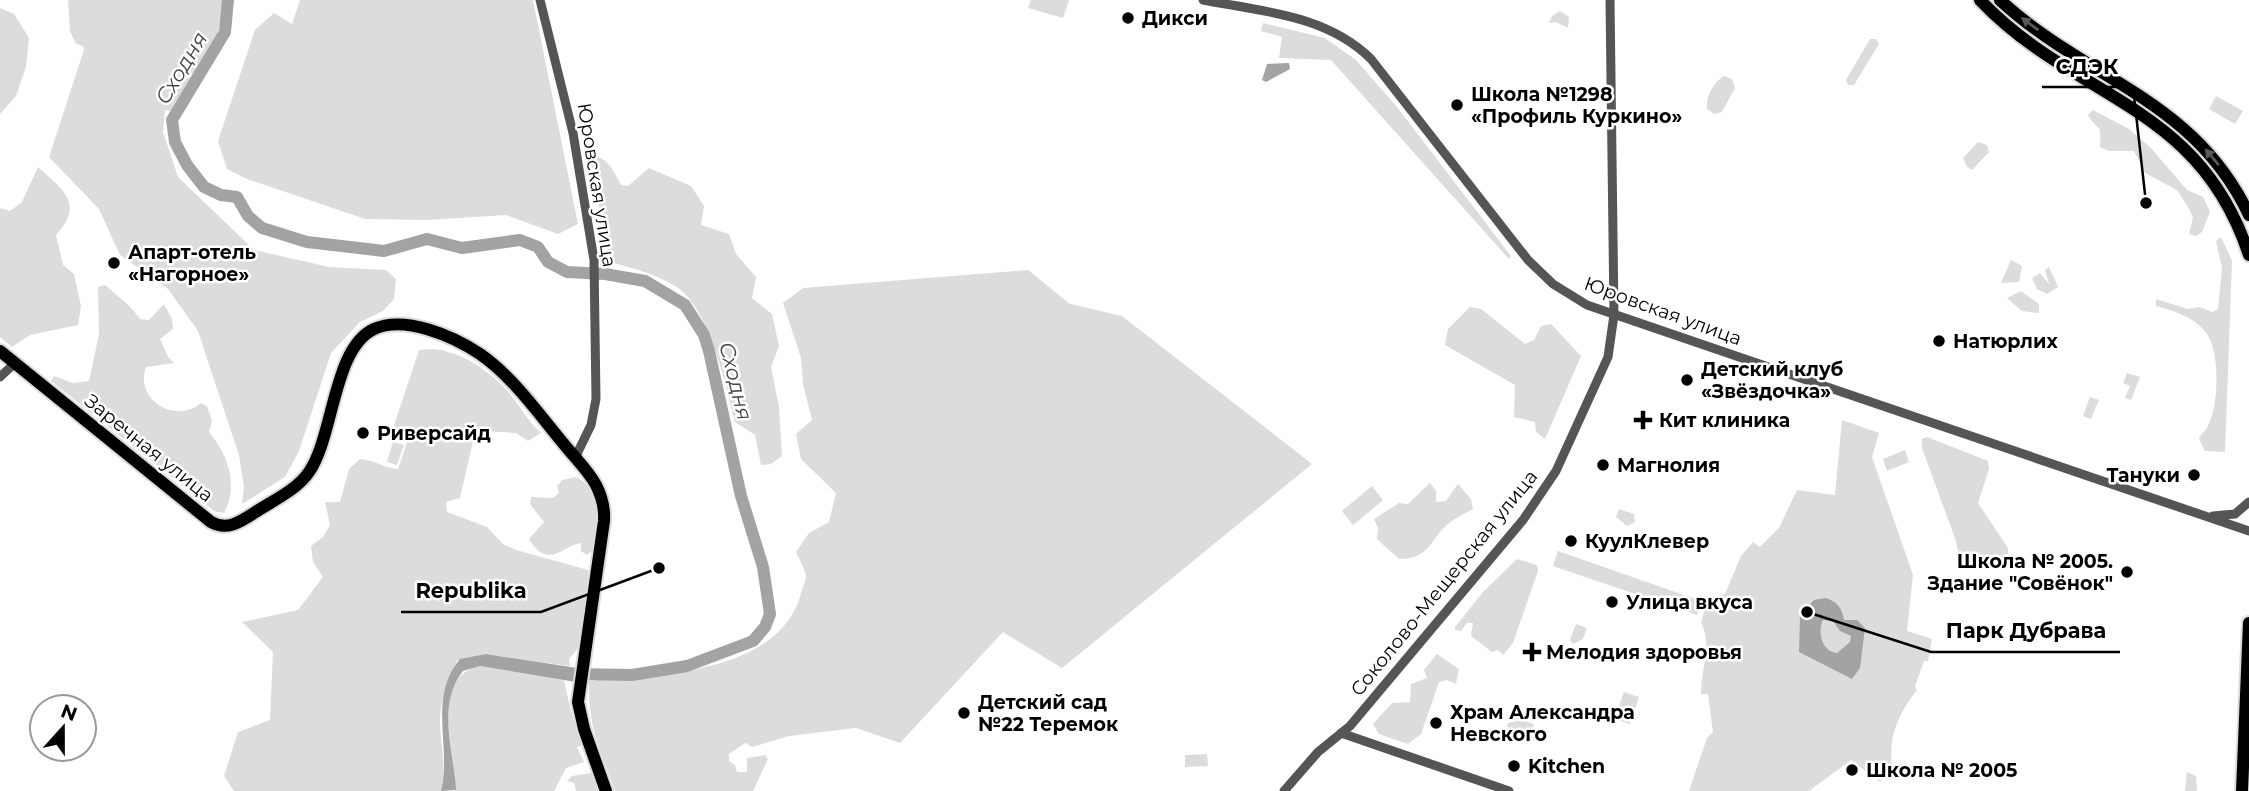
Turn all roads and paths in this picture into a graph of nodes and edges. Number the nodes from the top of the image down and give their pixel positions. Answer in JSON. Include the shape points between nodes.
{"nodes":[{"id":1,"x":540,"y":0,"type":"edge"},
{"id":2,"x":1203,"y":0,"type":"edge"},
{"id":3,"x":1609,"y":0,"type":"edge"},
{"id":4,"x":1980,"y":0,"type":"edge"},
{"id":5,"x":2000,"y":0,"type":"edge"},
{"id":6,"x":2249,"y":215,"type":"edge"},
{"id":7,"x":2249,"y":256,"type":"edge"},
{"id":8,"x":1614,"y":315,"type":"junction"},
{"id":9,"x":0,"y":351,"type":"edge"},
{"id":10,"x":14,"y":364,"type":"junction"},
{"id":11,"x":0,"y":377,"type":"edge"},
{"id":12,"x":575,"y":458,"type":"junction"},
{"id":13,"x":2249,"y":502,"type":"edge"},
{"id":14,"x":2200,"y":515,"type":"junction"},
{"id":15,"x":2249,"y":531,"type":"edge"},
{"id":16,"x":2249,"y":623,"type":"edge"},
{"id":17,"x":1341,"y":733,"type":"junction"},
{"id":18,"x":606,"y":791,"type":"edge"},
{"id":19,"x":1284,"y":791,"type":"edge"},
{"id":20,"x":1508,"y":791,"type":"edge"},
{"id":21,"x":2242,"y":791,"type":"edge"}],
"edges":[{"from":1,"to":12,"type":"street","name":"Юровская улица","via":[[575,144],[594,260],[596,399],[591,425]]},
{"from":2,"to":8,"type":"street","name":"Юровская улица","via":[[1302,19],[1350,40],[1371,59],[1528,260],[1572,297]]},
{"from":3,"to":8,"type":"street","name":"Соколово-Мещерская улица"},
{"from":4,"to":7,"type":"main road","via":[[2031,43],[2172,136],[2227,201]]},
{"from":6,"to":5,"type":"main road","one_way":true,"via":[[2232,182],[2185,128]]},
{"from":8,"to":14,"type":"street","name":"Юровская улица"},
{"from":8,"to":17,"type":"street","name":"Соколово-Мещерская улица","via":[[1608,357],[1546,487],[1500,549]]},
{"from":9,"to":10,"type":"main road","name":"Заречная улица"},
{"from":10,"to":11,"type":"street"},
{"from":10,"to":12,"type":"main road","name":"Заречная улица","via":[[222,527],[242,521],[308,473],[352,351],[365,335],[385,326],[433,332],[480,354]]},
{"from":12,"to":18,"type":"main road","name":"Заречная улица","via":[[596,485],[604,509],[579,689],[584,729]]},
{"from":13,"to":14,"type":"street","via":[[2235,514]]},
{"from":14,"to":15,"type":"street","name":"Юровская улица"},
{"from":16,"to":21,"type":"main road"},
{"from":17,"to":19,"type":"street","name":"Соколово-Мещерская улица"},
{"from":17,"to":20,"type":"street"}]}
